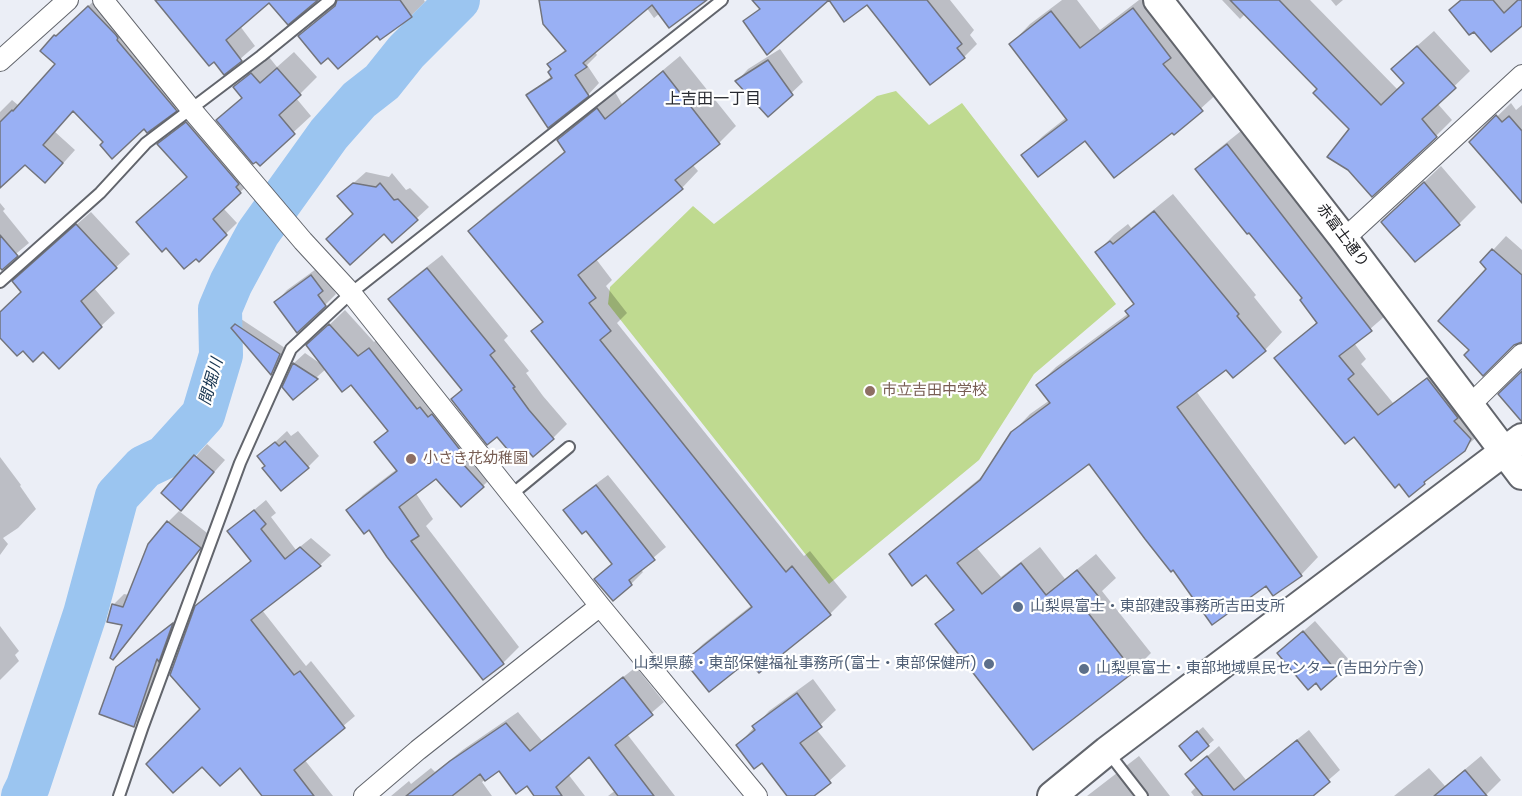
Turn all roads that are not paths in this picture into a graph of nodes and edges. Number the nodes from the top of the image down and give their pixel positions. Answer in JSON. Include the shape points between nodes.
{"nodes":[{"id":1,"x":68,"y":0,"type":"edge"},
{"id":2,"x":103,"y":0,"type":"edge"},
{"id":3,"x":330,"y":0,"type":"edge"},
{"id":4,"x":722,"y":0,"type":"edge"},
{"id":5,"x":1158,"y":0,"type":"edge"},
{"id":6,"x":0,"y":61,"type":"edge"},
{"id":7,"x":1522,"y":75,"type":"edge"},
{"id":8,"x":191,"y":108,"type":"junction"},
{"id":9,"x":1344,"y":239,"type":"junction"},
{"id":10,"x":0,"y":282,"type":"edge"},
{"id":11,"x":351,"y":292,"type":"junction"},
{"id":12,"x":1522,"y":354,"type":"edge"},
{"id":13,"x":1469,"y":406,"type":"junction"},
{"id":14,"x":1513,"y":445,"type":"edge"},
{"id":15,"x":569,"y":447,"type":"dead end"},
{"id":16,"x":1522,"y":475,"type":"edge"},
{"id":17,"x":512,"y":495,"type":"junction"},
{"id":18,"x":600,"y":606,"type":"junction"},
{"id":19,"x":1107,"y":751,"type":"junction"},
{"id":20,"x":119,"y":796,"type":"edge"},
{"id":21,"x":364,"y":796,"type":"edge"},
{"id":22,"x":757,"y":796,"type":"edge"},
{"id":23,"x":1052,"y":796,"type":"edge"},
{"id":24,"x":1142,"y":796,"type":"edge"}],
"edges":[{"from":1,"to":6,"type":"street"},
{"from":2,"to":8,"type":"street"},
{"from":3,"to":8,"type":"lane"},
{"from":4,"to":11,"type":"lane"},
{"from":5,"to":9,"type":"street","name":"赤富士通り"},
{"from":7,"to":9,"type":"street"},
{"from":8,"to":10,"type":"lane","via":[[146,143],[100,193]]},
{"from":8,"to":11,"type":"street"},
{"from":9,"to":13,"type":"street","name":"赤富士通り"},
{"from":11,"to":17,"type":"street"},
{"from":11,"to":20,"type":"lane","via":[[291,349],[240,463]]},
{"from":12,"to":13,"type":"street"},
{"from":13,"to":14,"type":"street","name":"赤富士通り"},
{"from":14,"to":16,"type":"street","name":"赤富士通り"},
{"from":14,"to":19,"type":"street"},
{"from":15,"to":17,"type":"lane"},
{"from":17,"to":18,"type":"street"},
{"from":18,"to":21,"type":"street"},
{"from":18,"to":22,"type":"street"},
{"from":19,"to":23,"type":"street"},
{"from":19,"to":24,"type":"lane"}]}
